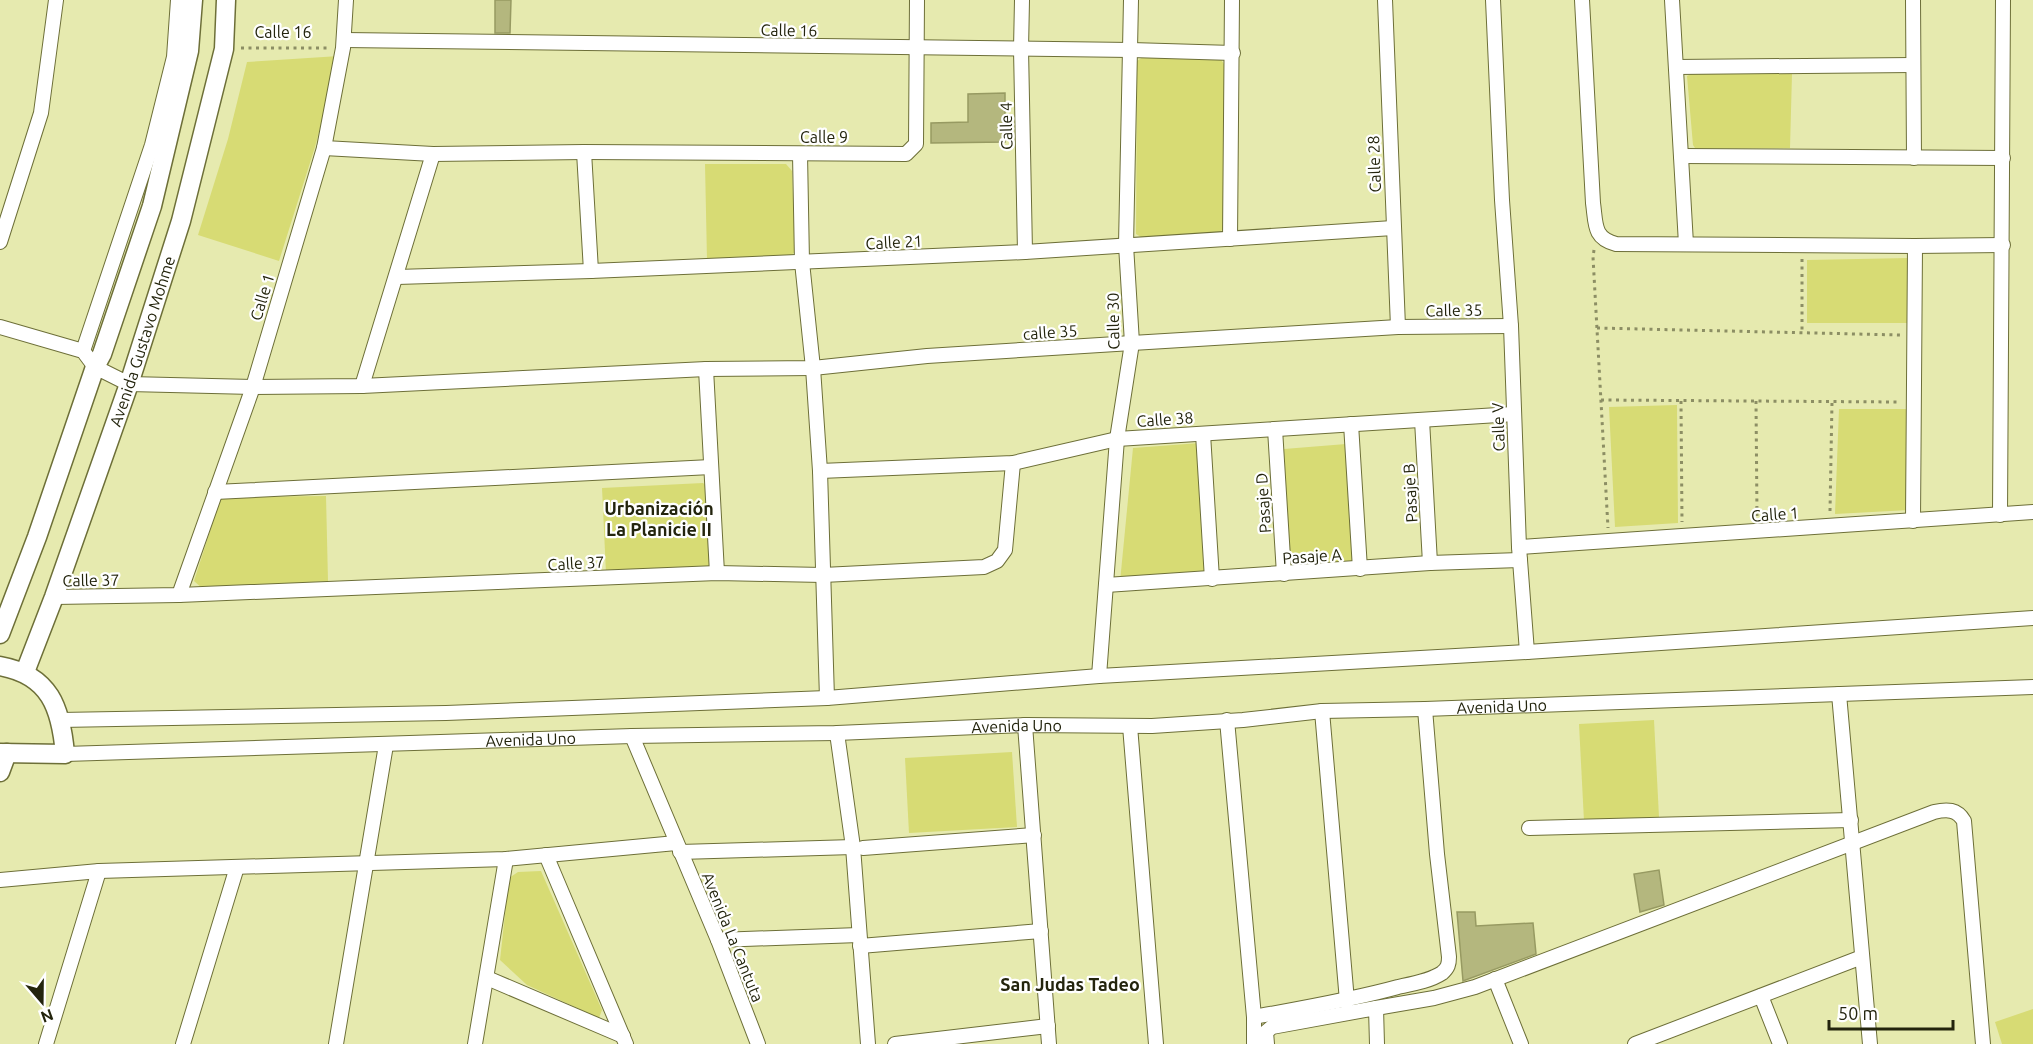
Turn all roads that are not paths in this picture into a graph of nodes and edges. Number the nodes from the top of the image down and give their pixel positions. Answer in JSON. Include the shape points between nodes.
{"nodes":[{"id":1,"x":56,"y":0,"type":"edge"},
{"id":2,"x":178,"y":0,"type":"edge"},
{"id":3,"x":193,"y":0,"type":"edge"},
{"id":4,"x":226,"y":0,"type":"edge"},
{"id":5,"x":346,"y":0,"type":"edge"},
{"id":6,"x":917,"y":0,"type":"edge"},
{"id":7,"x":1022,"y":0,"type":"edge"},
{"id":8,"x":1131,"y":0,"type":"edge"},
{"id":9,"x":1232,"y":0,"type":"edge"},
{"id":10,"x":1385,"y":0,"type":"edge"},
{"id":11,"x":1493,"y":0,"type":"edge"},
{"id":12,"x":1582,"y":0,"type":"edge"},
{"id":13,"x":1672,"y":0,"type":"edge"},
{"id":14,"x":1913,"y":0,"type":"edge"},
{"id":15,"x":2003,"y":0,"type":"edge"},
{"id":16,"x":344,"y":44,"type":"junction"},
{"id":17,"x":916,"y":48,"type":"junction"},
{"id":18,"x":1021,"y":49,"type":"junction"},
{"id":19,"x":1131,"y":50,"type":"junction"},
{"id":20,"x":1233,"y":53,"type":"junction"},
{"id":21,"x":1913,"y":65,"type":"junction"},
{"id":22,"x":1676,"y":67,"type":"junction"},
{"id":23,"x":324,"y":148,"type":"junction"},
{"id":24,"x":584,"y":152,"type":"junction"},
{"id":25,"x":433,"y":154,"type":"junction"},
{"id":26,"x":800,"y":154,"type":"junction"},
{"id":27,"x":1682,"y":156,"type":"junction"},
{"id":28,"x":1914,"y":158,"type":"junction"},
{"id":29,"x":2003,"y":158,"type":"junction"},
{"id":30,"x":1393,"y":228,"type":"junction"},
{"id":31,"x":1230,"y":239,"type":"junction"},
{"id":32,"x":0,"y":242,"type":"edge"},
{"id":33,"x":1686,"y":244,"type":"junction"},
{"id":34,"x":1126,"y":245,"type":"junction"},
{"id":35,"x":2003,"y":245,"type":"junction"},
{"id":36,"x":1915,"y":246,"type":"junction"},
{"id":37,"x":1025,"y":252,"type":"junction"},
{"id":38,"x":802,"y":262,"type":"junction"},
{"id":39,"x":591,"y":271,"type":"junction"},
{"id":40,"x":397,"y":277,"type":"junction"},
{"id":41,"x":1510,"y":326,"type":"junction"},
{"id":42,"x":0,"y":327,"type":"edge"},
{"id":43,"x":1398,"y":327,"type":"junction"},
{"id":44,"x":1132,"y":343,"type":"junction"},
{"id":45,"x":83,"y":351,"type":"junction"},
{"id":46,"x":95,"y":367,"type":"junction"},
{"id":47,"x":813,"y":368,"type":"junction"},
{"id":48,"x":706,"y":369,"type":"junction"},
{"id":49,"x":129,"y":384,"type":"junction"},
{"id":50,"x":362,"y":386,"type":"junction"},
{"id":51,"x":253,"y":387,"type":"junction"},
{"id":52,"x":1514,"y":414,"type":"junction"},
{"id":53,"x":1422,"y":420,"type":"junction"},
{"id":54,"x":1351,"y":424,"type":"junction"},
{"id":55,"x":1275,"y":429,"type":"junction"},
{"id":56,"x":1203,"y":434,"type":"junction"},
{"id":57,"x":1117,"y":439,"type":"junction"},
{"id":58,"x":1013,"y":463,"type":"junction"},
{"id":59,"x":711,"y":467,"type":"junction"},
{"id":60,"x":820,"y":471,"type":"junction"},
{"id":61,"x":215,"y":492,"type":"junction"},
{"id":62,"x":2033,"y":512,"type":"edge"},
{"id":63,"x":2000,"y":514,"type":"junction"},
{"id":64,"x":1913,"y":521,"type":"junction"},
{"id":65,"x":1520,"y":553,"type":"junction"},
{"id":66,"x":1430,"y":563,"type":"junction"},
{"id":67,"x":1360,"y":569,"type":"junction"},
{"id":68,"x":717,"y":573,"type":"junction"},
{"id":69,"x":823,"y":574,"type":"junction"},
{"id":70,"x":1284,"y":574,"type":"junction"},
{"id":71,"x":1212,"y":579,"type":"junction"},
{"id":72,"x":1106,"y":585,"type":"junction"},
{"id":73,"x":179,"y":596,"type":"junction"},
{"id":74,"x":54,"y":597,"type":"junction"},
{"id":75,"x":2033,"y":618,"type":"edge"},
{"id":76,"x":0,"y":634,"type":"edge"},
{"id":77,"x":1527,"y":652,"type":"junction"},
{"id":78,"x":0,"y":666,"type":"edge"},
{"id":79,"x":25,"y":672,"type":"junction"},
{"id":80,"x":1099,"y":676,"type":"junction"},
{"id":81,"x":2033,"y":687,"type":"edge"},
{"id":82,"x":1839,"y":694,"type":"junction"},
{"id":83,"x":827,"y":698,"type":"junction"},
{"id":84,"x":1425,"y":709,"type":"junction"},
{"id":85,"x":1322,"y":711,"type":"junction"},
{"id":86,"x":60,"y":720,"type":"junction"},
{"id":87,"x":1227,"y":720,"type":"junction"},
{"id":88,"x":1025,"y":725,"type":"junction"},
{"id":89,"x":1130,"y":726,"type":"junction"},
{"id":90,"x":837,"y":733,"type":"junction"},
{"id":91,"x":632,"y":736,"type":"junction"},
{"id":92,"x":386,"y":745,"type":"junction"},
{"id":93,"x":3,"y":753,"type":"edge"},
{"id":94,"x":64,"y":754,"type":"junction"},
{"id":95,"x":0,"y":772,"type":"edge"},
{"id":96,"x":1851,"y":820,"type":"junction"},
{"id":97,"x":1529,"y":828,"type":"dead end"},
{"id":98,"x":1034,"y":835,"type":"junction"},
{"id":99,"x":1852,"y":842,"type":"junction"},
{"id":100,"x":678,"y":848,"type":"junction"},
{"id":101,"x":858,"y":848,"type":"junction"},
{"id":102,"x":546,"y":855,"type":"junction"},
{"id":103,"x":506,"y":859,"type":"junction"},
{"id":104,"x":366,"y":864,"type":"junction"},
{"id":105,"x":237,"y":867,"type":"junction"},
{"id":106,"x":99,"y":871,"type":"junction"},
{"id":107,"x":0,"y":880,"type":"edge"},
{"id":108,"x":1041,"y":931,"type":"junction"},
{"id":109,"x":718,"y":940,"type":"junction"},
{"id":110,"x":860,"y":940,"type":"junction"},
{"id":111,"x":1862,"y":957,"type":"junction"},
{"id":112,"x":487,"y":978,"type":"junction"},
{"id":113,"x":1495,"y":979,"type":"junction"},
{"id":114,"x":1412,"y":984,"type":"junction"},
{"id":115,"x":1761,"y":996,"type":"junction"},
{"id":116,"x":1415,"y":1000,"type":"junction"},
{"id":117,"x":1347,"y":1001,"type":"junction"},
{"id":118,"x":1376,"y":1008,"type":"junction"},
{"id":119,"x":1254,"y":1017,"type":"junction"},
{"id":120,"x":1048,"y":1026,"type":"junction"},
{"id":121,"x":625,"y":1040,"type":"edge"},
{"id":122,"x":46,"y":1044,"type":"edge"},
{"id":123,"x":183,"y":1044,"type":"edge"},
{"id":124,"x":336,"y":1044,"type":"edge"},
{"id":125,"x":475,"y":1044,"type":"edge"},
{"id":126,"x":758,"y":1044,"type":"edge"},
{"id":127,"x":868,"y":1044,"type":"edge"},
{"id":128,"x":895,"y":1044,"type":"edge"},
{"id":129,"x":1049,"y":1044,"type":"edge"},
{"id":130,"x":1156,"y":1044,"type":"edge"},
{"id":131,"x":1254,"y":1044,"type":"edge"},
{"id":132,"x":1267,"y":1044,"type":"edge"},
{"id":133,"x":1377,"y":1044,"type":"edge"},
{"id":134,"x":1521,"y":1044,"type":"edge"},
{"id":135,"x":1635,"y":1044,"type":"edge"},
{"id":136,"x":1780,"y":1044,"type":"edge"},
{"id":137,"x":1870,"y":1044,"type":"edge"},
{"id":138,"x":1983,"y":1044,"type":"edge"}],
"edges":[{"from":1,"to":32,"type":"street","via":[[41,113]]},
{"from":2,"to":45,"type":"street","via":[[174,57],[152,145]]},
{"from":3,"to":46,"type":"street","name":"Avenida Gustavo Mohme","via":[[189,51],[152,206]]},
{"from":4,"to":49,"type":"street","name":"Avenida Gustavo Mohme","via":[[224,48],[181,221]]},
{"from":5,"to":16,"type":"street","name":"Calle 1"},
{"from":6,"to":17,"type":"street","name":"Calle 9"},
{"from":7,"to":18,"type":"street","name":"Calle 4"},
{"from":8,"to":19,"type":"street","name":"Calle 30"},
{"from":9,"to":20,"type":"street"},
{"from":10,"to":30,"type":"street","name":"Calle 28"},
{"from":11,"to":41,"type":"street","name":"Calle V"},
{"from":12,"to":33,"type":"street","via":[[1597,230],[1601,237],[1616,244]]},
{"from":13,"to":22,"type":"street"},
{"from":14,"to":21,"type":"street"},
{"from":15,"to":29,"type":"street"},
{"from":16,"to":17,"type":"street","name":"Calle 16"},
{"from":16,"to":23,"type":"street","name":"Calle 1"},
{"from":17,"to":18,"type":"street","name":"Calle 16"},
{"from":17,"to":26,"type":"street","name":"Calle 9","via":[[916,144],[906,154]]},
{"from":18,"to":19,"type":"street","name":"Calle 16"},
{"from":18,"to":37,"type":"street","name":"Calle 4"},
{"from":19,"to":20,"type":"street","name":"Calle 16"},
{"from":19,"to":34,"type":"street","name":"Calle 30"},
{"from":20,"to":31,"type":"street"},
{"from":21,"to":22,"type":"street"},
{"from":21,"to":28,"type":"street"},
{"from":22,"to":27,"type":"street"},
{"from":23,"to":25,"type":"street","name":"Calle 9"},
{"from":23,"to":51,"type":"street","name":"Calle 1"},
{"from":24,"to":25,"type":"street","name":"Calle 9"},
{"from":24,"to":26,"type":"street","name":"Calle 9"},
{"from":24,"to":39,"type":"street"},
{"from":25,"to":40,"type":"street"},
{"from":26,"to":38,"type":"street"},
{"from":27,"to":28,"type":"street"},
{"from":27,"to":33,"type":"street"},
{"from":28,"to":29,"type":"street"},
{"from":29,"to":35,"type":"street"},
{"from":30,"to":31,"type":"street","name":"Calle 21"},
{"from":30,"to":43,"type":"street","name":"Calle 28"},
{"from":31,"to":34,"type":"street","name":"Calle 21"},
{"from":33,"to":36,"type":"street"},
{"from":34,"to":37,"type":"street","name":"Calle 21"},
{"from":34,"to":44,"type":"street","name":"Calle 30"},
{"from":35,"to":36,"type":"street"},
{"from":35,"to":63,"type":"street"},
{"from":36,"to":64,"type":"street"},
{"from":37,"to":38,"type":"street","name":"Calle 21"},
{"from":38,"to":39,"type":"street","name":"Calle 21"},
{"from":38,"to":47,"type":"street"},
{"from":39,"to":40,"type":"street","name":"Calle 21"},
{"from":40,"to":50,"type":"street"},
{"from":41,"to":43,"type":"street","name":"Calle 35"},
{"from":41,"to":52,"type":"street","name":"Calle V"},
{"from":42,"to":45,"type":"street"},
{"from":43,"to":44,"type":"street","name":"calle 35"},
{"from":44,"to":47,"type":"street","name":"calle 35","via":[[927,356]]},
{"from":44,"to":57,"type":"street","name":"Calle 30"},
{"from":45,"to":46,"type":"street"},
{"from":46,"to":49,"type":"street"},
{"from":46,"to":76,"type":"street","name":"Avenida Gustavo Mohme"},
{"from":47,"to":48,"type":"street","name":"calle 35"},
{"from":47,"to":60,"type":"street"},
{"from":48,"to":50,"type":"street","name":"calle 35"},
{"from":48,"to":59,"type":"street"},
{"from":49,"to":51,"type":"street","name":"calle 35"},
{"from":49,"to":74,"type":"street","name":"Avenida Gustavo Mohme"},
{"from":50,"to":51,"type":"street","name":"calle 35"},
{"from":51,"to":61,"type":"street","name":"Calle 1"},
{"from":52,"to":53,"type":"street","name":"Calle 38"},
{"from":52,"to":65,"type":"street","name":"Calle V"},
{"from":53,"to":54,"type":"street","name":"Calle 38"},
{"from":53,"to":66,"type":"street","name":"Pasaje B"},
{"from":54,"to":55,"type":"street","name":"Calle 38"},
{"from":54,"to":67,"type":"street"},
{"from":55,"to":56,"type":"street","name":"Calle 38"},
{"from":55,"to":70,"type":"street","name":"Pasaje D"},
{"from":56,"to":57,"type":"street","name":"Calle 38"},
{"from":56,"to":71,"type":"street"},
{"from":57,"to":58,"type":"street","name":"Calle 38"},
{"from":57,"to":72,"type":"street","name":"Calle 30"},
{"from":58,"to":60,"type":"street","name":"Calle 38"},
{"from":58,"to":69,"type":"street","name":"Calle 37","via":[[1005,550],[997,561],[984,567]]},
{"from":59,"to":61,"type":"street"},
{"from":59,"to":68,"type":"street"},
{"from":60,"to":69,"type":"street"},
{"from":61,"to":73,"type":"street","name":"Calle 1"},
{"from":62,"to":63,"type":"street","name":"Calle 1"},
{"from":63,"to":64,"type":"street","name":"Calle 1"},
{"from":64,"to":65,"type":"street","name":"Calle 1","via":[[1609,541]]},
{"from":65,"to":66,"type":"street","name":"Pasaje A"},
{"from":65,"to":77,"type":"street","name":"Calle V"},
{"from":66,"to":67,"type":"street","name":"Pasaje A"},
{"from":67,"to":70,"type":"street","name":"Pasaje A"},
{"from":68,"to":69,"type":"street","name":"Calle 37"},
{"from":68,"to":73,"type":"street","name":"Calle 37"},
{"from":69,"to":83,"type":"street"},
{"from":70,"to":71,"type":"street","name":"Pasaje A"},
{"from":71,"to":72,"type":"street","name":"Pasaje A"},
{"from":72,"to":80,"type":"street","name":"Calle 30"},
{"from":73,"to":74,"type":"street","name":"Calle 37"},
{"from":74,"to":79,"type":"street","name":"Avenida Gustavo Mohme"},
{"from":75,"to":77,"type":"street","name":"Avenida Uno"},
{"from":77,"to":80,"type":"street","name":"Avenida Uno"},
{"from":78,"to":79,"type":"street"},
{"from":79,"to":86,"type":"street","via":[[44,687]]},
{"from":80,"to":83,"type":"street","name":"Avenida Uno"},
{"from":81,"to":82,"type":"street","name":"Avenida Uno"},
{"from":82,"to":84,"type":"street","name":"Avenida Uno"},
{"from":82,"to":96,"type":"street"},
{"from":83,"to":86,"type":"street","name":"Avenida Uno","via":[[446,712]]},
{"from":84,"to":85,"type":"street","name":"Avenida Uno"},
{"from":84,"to":114,"type":"street","via":[[1449,965],[1443,972]]},
{"from":85,"to":87,"type":"street","name":"Avenida Uno"},
{"from":85,"to":117,"type":"street"},
{"from":86,"to":94,"type":"street"},
{"from":87,"to":89,"type":"street","name":"Avenida Uno"},
{"from":87,"to":119,"type":"street"},
{"from":88,"to":89,"type":"street","name":"Avenida Uno"},
{"from":88,"to":90,"type":"street","name":"Avenida Uno"},
{"from":88,"to":98,"type":"street"},
{"from":89,"to":130,"type":"street"},
{"from":90,"to":91,"type":"street","name":"Avenida Uno"},
{"from":90,"to":101,"type":"street"},
{"from":91,"to":92,"type":"street","name":"Avenida Uno"},
{"from":91,"to":100,"type":"street","name":"Avenida La Cantuta"},
{"from":92,"to":94,"type":"street","name":"Avenida Uno"},
{"from":92,"to":104,"type":"street"},
{"from":93,"to":94,"type":"street","name":"Avenida Uno"},
{"from":93,"to":95,"type":"street"},
{"from":96,"to":97,"type":"street"},
{"from":96,"to":99,"type":"street"},
{"from":98,"to":101,"type":"street"},
{"from":98,"to":108,"type":"street"},
{"from":99,"to":111,"type":"street"},
{"from":99,"to":113,"type":"street"},
{"from":99,"to":138,"type":"street","via":[[1940,811],[1955,811],[1964,821]]},
{"from":100,"to":101,"type":"street"},
{"from":100,"to":102,"type":"street"},
{"from":100,"to":109,"type":"street","name":"Avenida La Cantuta"},
{"from":101,"to":110,"type":"street"},
{"from":102,"to":103,"type":"street"},
{"from":102,"to":121,"type":"street"},
{"from":103,"to":104,"type":"street"},
{"from":103,"to":112,"type":"street"},
{"from":104,"to":105,"type":"street"},
{"from":104,"to":124,"type":"street"},
{"from":105,"to":106,"type":"street"},
{"from":105,"to":123,"type":"street"},
{"from":106,"to":107,"type":"street"},
{"from":106,"to":122,"type":"street"},
{"from":108,"to":110,"type":"street"},
{"from":108,"to":120,"type":"street"},
{"from":109,"to":110,"type":"street"},
{"from":109,"to":126,"type":"street","name":"Avenida La Cantuta"},
{"from":110,"to":127,"type":"street"},
{"from":111,"to":115,"type":"street"},
{"from":111,"to":137,"type":"street"},
{"from":112,"to":121,"type":"street"},
{"from":112,"to":125,"type":"street"},
{"from":113,"to":116,"type":"street"},
{"from":113,"to":134,"type":"street"},
{"from":114,"to":116,"type":"street"},
{"from":114,"to":117,"type":"street"},
{"from":115,"to":135,"type":"street"},
{"from":115,"to":136,"type":"street"},
{"from":116,"to":118,"type":"street"},
{"from":117,"to":119,"type":"street"},
{"from":118,"to":132,"type":"street","via":[[1272,1027],[1266,1032]]},
{"from":118,"to":133,"type":"street"},
{"from":119,"to":131,"type":"street"},
{"from":120,"to":128,"type":"street"},
{"from":120,"to":129,"type":"street"}]}
